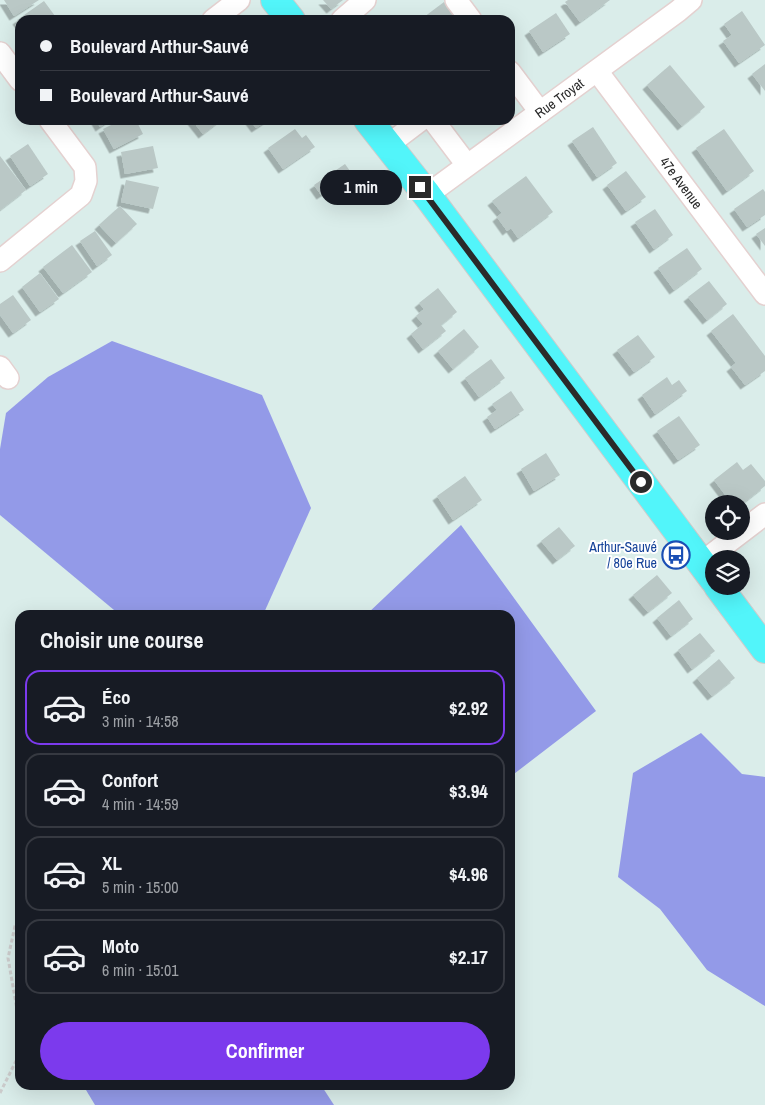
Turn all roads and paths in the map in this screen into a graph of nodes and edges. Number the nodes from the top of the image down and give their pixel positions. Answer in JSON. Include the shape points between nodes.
{"nodes":[{"id":1,"x":239,"y":0,"type":"edge"},
{"id":2,"x":275,"y":0,"type":"edge"},
{"id":3,"x":365,"y":0,"type":"edge"},
{"id":4,"x":456,"y":0,"type":"edge"},
{"id":5,"x":680,"y":4,"type":"edge"},
{"id":6,"x":220,"y":15,"type":"edge"},
{"id":7,"x":286,"y":15,"type":"edge"},
{"id":8,"x":348,"y":15,"type":"edge"},
{"id":9,"x":467,"y":15,"type":"edge"},
{"id":10,"x":0,"y":53,"type":"edge"},
{"id":11,"x":597,"y":71,"type":"junction"},
{"id":12,"x":15,"y":73,"type":"edge"},
{"id":13,"x":515,"y":79,"type":"edge"},
{"id":14,"x":540,"y":112,"type":"junction"},
{"id":15,"x":54,"y":125,"type":"edge"},
{"id":16,"x":372,"y":125,"type":"edge"},
{"id":17,"x":415,"y":125,"type":"edge"},
{"id":18,"x":437,"y":125,"type":"edge"},
{"id":19,"x":388,"y":145,"type":"junction"},
{"id":20,"x":466,"y":165,"type":"junction"},
{"id":21,"x":427,"y":195,"type":"junction"},
{"id":22,"x":0,"y":261,"type":"edge"},
{"id":23,"x":765,"y":294,"type":"edge"},
{"id":24,"x":765,"y":514,"type":"edge"},
{"id":25,"x":729,"y":550,"type":"edge"},
{"id":26,"x":705,"y":569,"type":"edge"},
{"id":27,"x":725,"y":595,"type":"edge"},
{"id":28,"x":765,"y":649,"type":"edge"},
{"id":29,"x":15,"y":926,"type":"edge"},
{"id":30,"x":15,"y":999,"type":"edge"},
{"id":31,"x":15,"y":1063,"type":"edge"},
{"id":32,"x":0,"y":1094,"type":"edge"}],
"edges":[{"from":1,"to":6,"type":"street"},
{"from":2,"to":7,"type":"main road"},
{"from":3,"to":8,"type":"street"},
{"from":4,"to":9,"type":"street"},
{"from":5,"to":11,"type":"street","name":"Rue Troyat"},
{"from":10,"to":12,"type":"street"},
{"from":11,"to":14,"type":"street","name":"Rue Troyat"},
{"from":11,"to":23,"type":"street","name":"47e Avenue"},
{"from":13,"to":14,"type":"street"},
{"from":14,"to":20,"type":"street","name":"Rue Troyat"},
{"from":15,"to":22,"type":"street","via":[[85,166],[86,182],[81,194]]},
{"from":16,"to":19,"type":"main road"},
{"from":17,"to":19,"type":"street"},
{"from":18,"to":20,"type":"street"},
{"from":19,"to":21,"type":"main road"},
{"from":20,"to":21,"type":"street","name":"Rue Troyat"},
{"from":21,"to":26,"type":"main road"},
{"from":24,"to":25,"type":"street"},
{"from":27,"to":28,"type":"main road"},
{"from":29,"to":30,"type":"path","via":[[8,958]]},
{"from":31,"to":32,"type":"path"}]}
